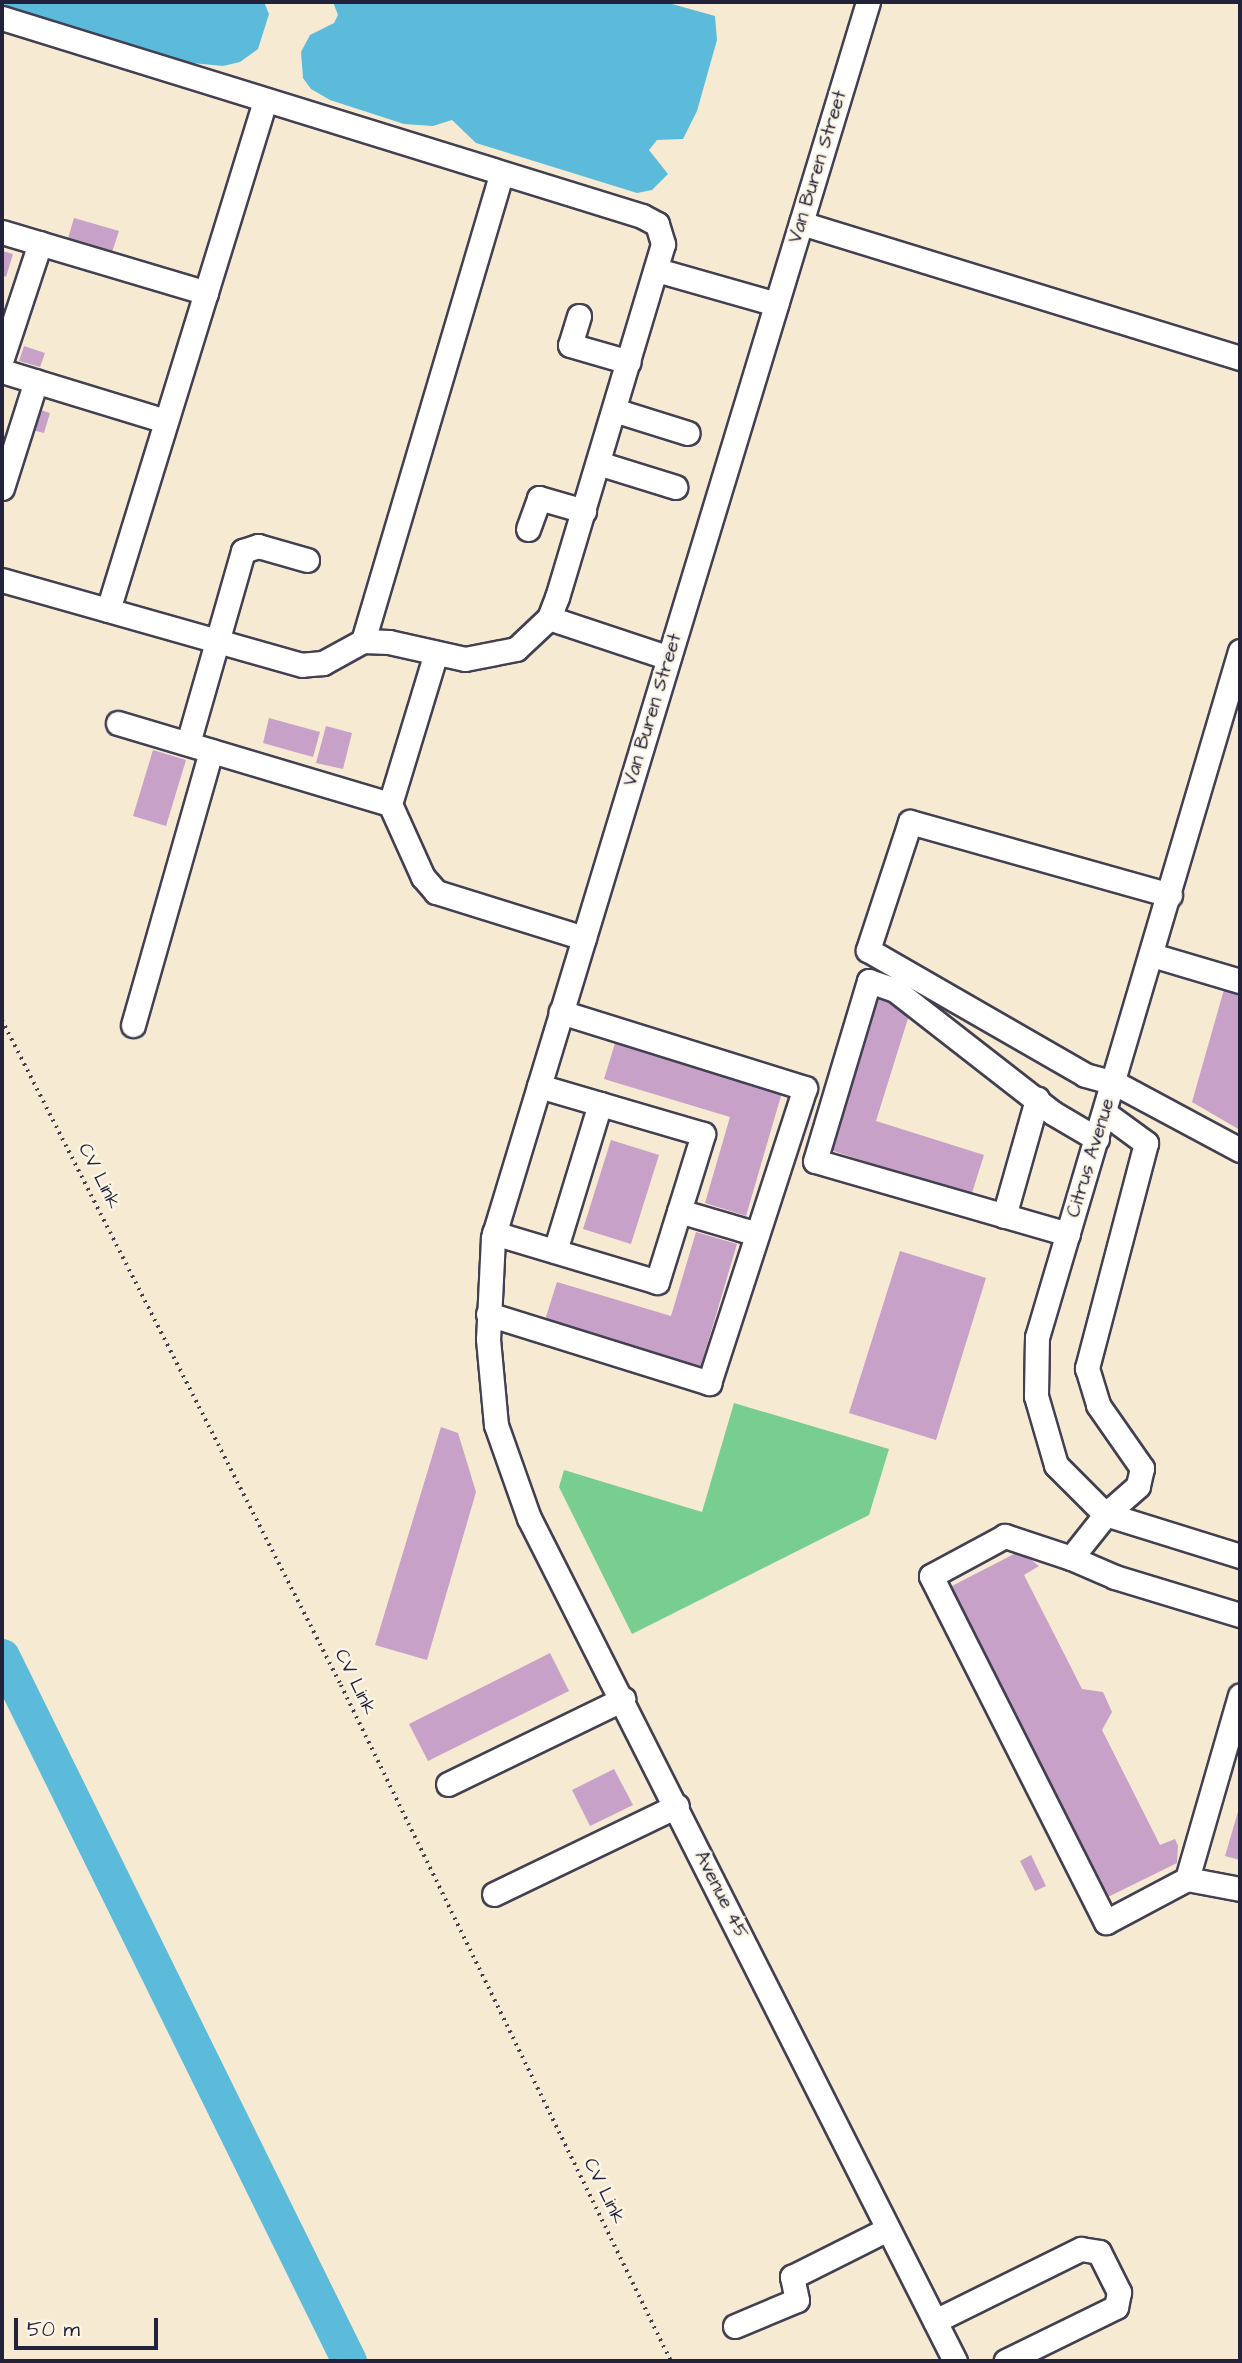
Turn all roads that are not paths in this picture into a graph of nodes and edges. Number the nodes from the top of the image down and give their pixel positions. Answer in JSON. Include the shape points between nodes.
{"nodes":[{"id":1,"x":868,"y":2,"type":"edge"},
{"id":2,"x":2,"y":18,"type":"edge"},
{"id":3,"x":265,"y":101,"type":"junction"},
{"id":4,"x":501,"y":175,"type":"junction"},
{"id":5,"x":801,"y":223,"type":"junction"},
{"id":6,"x":2,"y":232,"type":"edge"},
{"id":7,"x":40,"y":243,"type":"junction"},
{"id":8,"x":657,"y":270,"type":"junction"},
{"id":9,"x":206,"y":293,"type":"junction"},
{"id":10,"x":776,"y":304,"type":"junction"},
{"id":11,"x":579,"y":316,"type":"dead end"},
{"id":12,"x":2,"y":358,"type":"edge"},
{"id":13,"x":1240,"y":358,"type":"edge"},
{"id":14,"x":629,"y":362,"type":"junction"},
{"id":15,"x":2,"y":371,"type":"edge"},
{"id":16,"x":36,"y":381,"type":"junction"},
{"id":17,"x":614,"y":410,"type":"junction"},
{"id":18,"x":166,"y":421,"type":"junction"},
{"id":19,"x":688,"y":433,"type":"dead end"},
{"id":20,"x":598,"y":463,"type":"junction"},
{"id":21,"x":675,"y":487,"type":"dead end"},
{"id":22,"x":2,"y":488,"type":"edge"},
{"id":23,"x":584,"y":511,"type":"junction"},
{"id":24,"x":528,"y":529,"type":"dead end"},
{"id":25,"x":307,"y":560,"type":"dead end"},
{"id":26,"x":2,"y":580,"type":"edge"},
{"id":27,"x":108,"y":610,"type":"junction"},
{"id":28,"x":549,"y":618,"type":"junction"},
{"id":29,"x":363,"y":641,"type":"junction"},
{"id":30,"x":218,"y":642,"type":"junction"},
{"id":31,"x":1240,"y":651,"type":"edge"},
{"id":32,"x":436,"y":653,"type":"junction"},
{"id":33,"x":669,"y":658,"type":"junction"},
{"id":34,"x":118,"y":723,"type":"dead end"},
{"id":35,"x":188,"y":743,"type":"junction"},
{"id":36,"x":211,"y":751,"type":"junction"},
{"id":37,"x":390,"y":804,"type":"junction"},
{"id":38,"x":1170,"y":895,"type":"junction"},
{"id":39,"x":584,"y":938,"type":"junction"},
{"id":40,"x":1152,"y":955,"type":"junction"},
{"id":41,"x":1240,"y":981,"type":"edge"},
{"id":42,"x":561,"y":1012,"type":"junction"},
{"id":43,"x":133,"y":1025,"type":"dead end"},
{"id":44,"x":1115,"y":1083,"type":"junction"},
{"id":45,"x":539,"y":1086,"type":"junction"},
{"id":46,"x":1037,"y":1099,"type":"junction"},
{"id":47,"x":600,"y":1104,"type":"junction"},
{"id":48,"x":1105,"y":1113,"type":"junction"},
{"id":49,"x":1097,"y":1139,"type":"junction"},
{"id":50,"x":1240,"y":1150,"type":"edge"},
{"id":51,"x":679,"y":1211,"type":"junction"},
{"id":52,"x":1004,"y":1216,"type":"junction"},
{"id":53,"x":494,"y":1233,"type":"junction"},
{"id":54,"x":757,"y":1234,"type":"junction"},
{"id":55,"x":1068,"y":1234,"type":"junction"},
{"id":56,"x":555,"y":1251,"type":"junction"},
{"id":57,"x":488,"y":1314,"type":"junction"},
{"id":58,"x":496,"y":1425,"type":"joint"},
{"id":59,"x":1106,"y":1514,"type":"junction"},
{"id":60,"x":1240,"y":1556,"type":"edge"},
{"id":61,"x":1071,"y":1558,"type":"junction"},
{"id":62,"x":1240,"y":1615,"type":"edge"},
{"id":63,"x":1240,"y":1695,"type":"edge"},
{"id":64,"x":623,"y":1699,"type":"junction"},
{"id":65,"x":448,"y":1784,"type":"dead end"},
{"id":66,"x":677,"y":1807,"type":"junction"},
{"id":67,"x":1187,"y":1879,"type":"junction"},
{"id":68,"x":1240,"y":1889,"type":"edge"},
{"id":69,"x":494,"y":1894,"type":"dead end"},
{"id":70,"x":888,"y":2229,"type":"junction"},
{"id":71,"x":935,"y":2321,"type":"junction"},
{"id":72,"x":735,"y":2326,"type":"dead end"},
{"id":73,"x":955,"y":2361,"type":"edge"},
{"id":74,"x":1006,"y":2361,"type":"edge"}],
"edges":[{"from":1,"to":5,"type":"street","name":"Van Buren Street"},
{"from":2,"to":3,"type":"street"},
{"from":3,"to":4,"type":"street"},
{"from":3,"to":9,"type":"street"},
{"from":4,"to":8,"type":"street","via":[[657,224],[663,243]]},
{"from":4,"to":29,"type":"street"},
{"from":5,"to":10,"type":"street","name":"Van Buren Street"},
{"from":5,"to":13,"type":"street"},
{"from":6,"to":7,"type":"street"},
{"from":7,"to":9,"type":"street"},
{"from":7,"to":12,"type":"street"},
{"from":8,"to":10,"type":"street"},
{"from":8,"to":14,"type":"street"},
{"from":9,"to":18,"type":"street"},
{"from":10,"to":33,"type":"street","name":"Van Buren Street"},
{"from":11,"to":14,"type":"street","via":[[570,345]]},
{"from":14,"to":17,"type":"street"},
{"from":15,"to":16,"type":"street"},
{"from":16,"to":18,"type":"street"},
{"from":16,"to":22,"type":"street"},
{"from":17,"to":19,"type":"street"},
{"from":17,"to":20,"type":"street"},
{"from":18,"to":27,"type":"street"},
{"from":20,"to":21,"type":"street"},
{"from":20,"to":23,"type":"street"},
{"from":23,"to":24,"type":"street","via":[[538,498]]},
{"from":23,"to":28,"type":"street"},
{"from":25,"to":30,"type":"street","via":[[248,546]]},
{"from":26,"to":27,"type":"street"},
{"from":27,"to":30,"type":"street"},
{"from":28,"to":32,"type":"street","via":[[516,649],[465,659]]},
{"from":28,"to":33,"type":"street"},
{"from":29,"to":30,"type":"street","via":[[323,663],[302,665]]},
{"from":29,"to":32,"type":"street"},
{"from":30,"to":35,"type":"street"},
{"from":31,"to":38,"type":"street","name":"Citrus Avenue"},
{"from":32,"to":37,"type":"street"},
{"from":33,"to":39,"type":"street","name":"Van Buren Street"},
{"from":34,"to":35,"type":"street"},
{"from":35,"to":36,"type":"street"},
{"from":36,"to":37,"type":"street"},
{"from":36,"to":43,"type":"street"},
{"from":37,"to":39,"type":"street","via":[[423,877],[436,892]]},
{"from":38,"to":40,"type":"street","name":"Citrus Avenue"},
{"from":38,"to":44,"type":"street","via":[[909,822],[868,950],[1085,1075]]},
{"from":39,"to":42,"type":"street","name":"Van Buren Street"},
{"from":40,"to":41,"type":"street"},
{"from":40,"to":44,"type":"street","name":"Citrus Avenue"},
{"from":42,"to":45,"type":"street","name":"Van Buren Street"},
{"from":42,"to":54,"type":"street","via":[[805,1088]]},
{"from":44,"to":48,"type":"street","name":"Citrus Avenue"},
{"from":44,"to":50,"type":"street"},
{"from":45,"to":47,"type":"street"},
{"from":45,"to":53,"type":"street","name":"Van Buren Street"},
{"from":46,"to":49,"type":"street"},
{"from":46,"to":52,"type":"street"},
{"from":46,"to":52,"type":"street","via":[[895,990],[869,981],[815,1161]]},
{"from":47,"to":51,"type":"street","via":[[703,1134]]},
{"from":47,"to":56,"type":"street"},
{"from":48,"to":49,"type":"street","name":"Citrus Avenue"},
{"from":48,"to":59,"type":"street","via":[[1146,1143],[1087,1368],[1098,1405],[1142,1468],[1138,1486]]},
{"from":49,"to":55,"type":"street","name":"Citrus Avenue"},
{"from":51,"to":54,"type":"street"},
{"from":51,"to":56,"type":"street","via":[[657,1282]]},
{"from":52,"to":55,"type":"street"},
{"from":53,"to":56,"type":"street"},
{"from":53,"to":57,"type":"street","name":"Van Buren Street"},
{"from":54,"to":57,"type":"street","via":[[709,1382]]},
{"from":55,"to":59,"type":"street","name":"Citrus Avenue","via":[[1037,1337],[1036,1396],[1056,1465]]},
{"from":57,"to":58,"type":"street","name":"Van Buren Street"},
{"from":58,"to":64,"type":"street","name":"Avenue 45","via":[[529,1518]]},
{"from":59,"to":60,"type":"street","name":"Citrus Avenue"},
{"from":59,"to":61,"type":"street"},
{"from":61,"to":62,"type":"street","via":[[1115,1577]]},
{"from":61,"to":67,"type":"street","via":[[1004,1536],[931,1576],[1106,1922]]},
{"from":63,"to":67,"type":"street"},
{"from":64,"to":65,"type":"street"},
{"from":64,"to":66,"type":"street","name":"Avenue 45"},
{"from":66,"to":69,"type":"street"},
{"from":66,"to":70,"type":"street","name":"Avenue 45"},
{"from":67,"to":68,"type":"street"},
{"from":70,"to":71,"type":"street","name":"Avenue 45"},
{"from":70,"to":72,"type":"street","via":[[792,2277],[797,2300]]},
{"from":71,"to":73,"type":"street","name":"Avenue 45"},
{"from":71,"to":74,"type":"street","via":[[1081,2249],[1099,2252],[1119,2292],[1116,2307]]}]}
